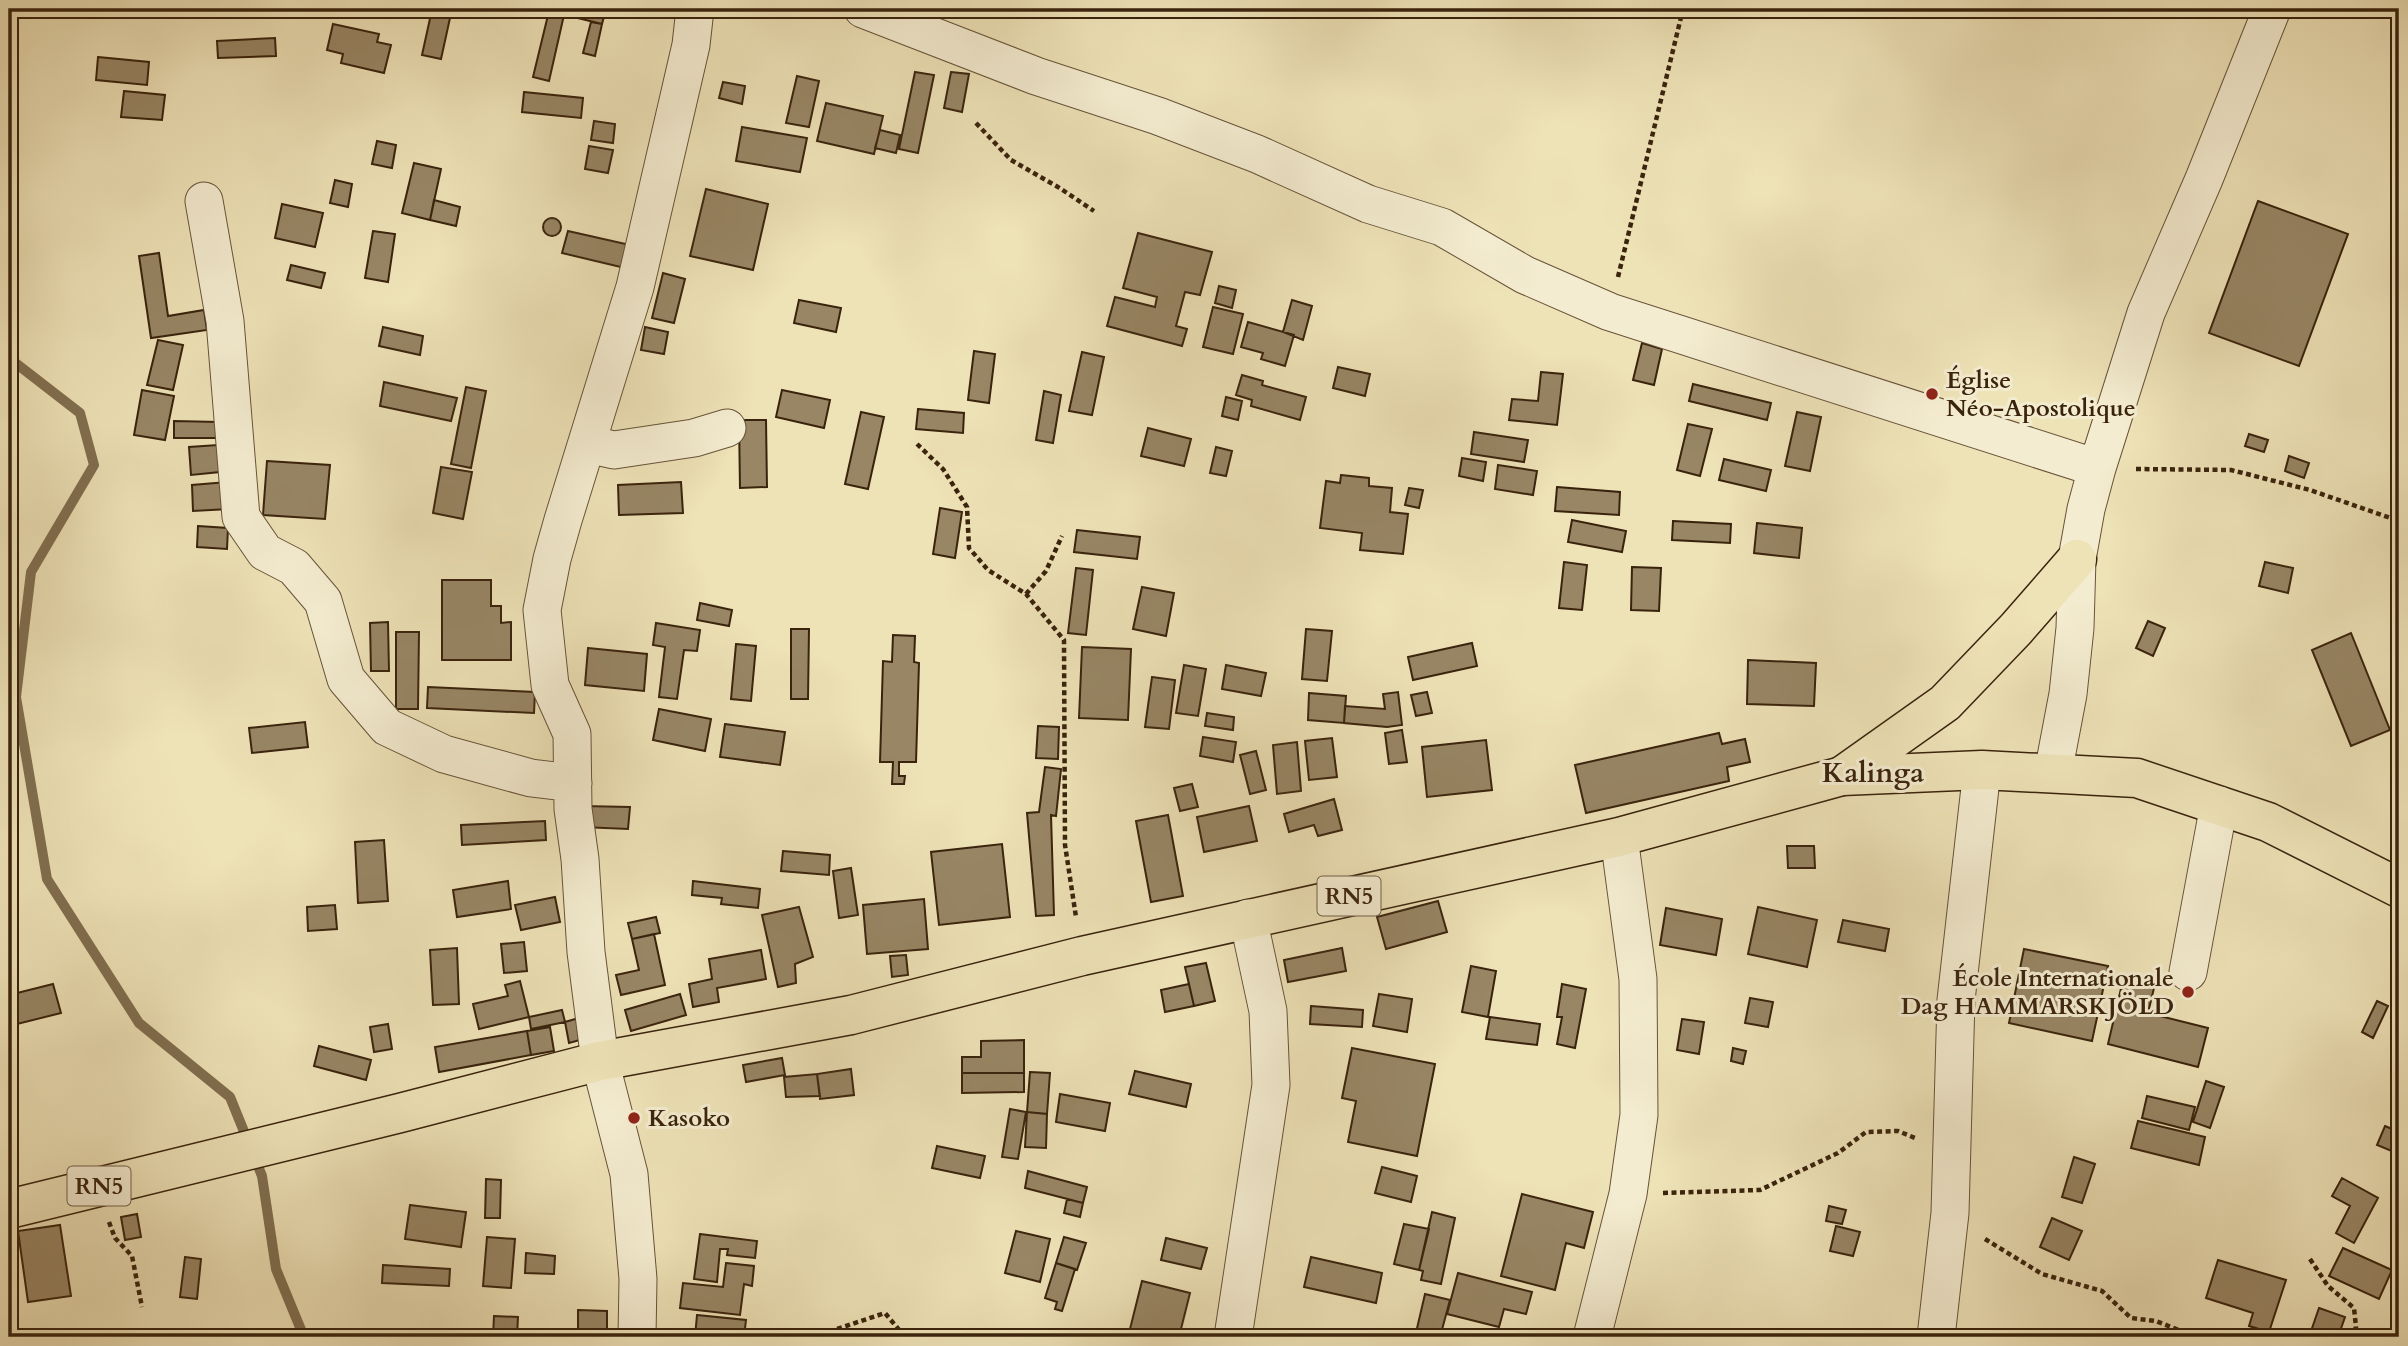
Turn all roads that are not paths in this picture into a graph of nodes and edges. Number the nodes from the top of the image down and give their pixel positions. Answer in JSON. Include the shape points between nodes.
{"nodes":[{"id":1,"x":695,"y":9,"type":"edge"},
{"id":2,"x":863,"y":9,"type":"edge"},
{"id":3,"x":2272,"y":9,"type":"edge"},
{"id":4,"x":204,"y":201,"type":"dead end"},
{"id":5,"x":727,"y":428,"type":"dead end"},
{"id":6,"x":587,"y":444,"type":"junction"},
{"id":7,"x":2097,"y":468,"type":"junction"},
{"id":8,"x":2077,"y":559,"type":"junction"},
{"id":9,"x":1982,"y":770,"type":"junction"},
{"id":10,"x":2053,"y":773,"type":"junction"},
{"id":11,"x":1842,"y":776,"type":"junction"},
{"id":12,"x":573,"y":783,"type":"junction"},
{"id":13,"x":2219,"y":805,"type":"junction"},
{"id":14,"x":1619,"y":837,"type":"junction"},
{"id":15,"x":2399,"y":888,"type":"edge"},
{"id":16,"x":1248,"y":918,"type":"junction"},
{"id":17,"x":2188,"y":972,"type":"dead end"},
{"id":18,"x":600,"y":1061,"type":"junction"},
{"id":19,"x":9,"y":1209,"type":"edge"},
{"id":20,"x":636,"y":1337,"type":"edge"},
{"id":21,"x":1233,"y":1337,"type":"edge"},
{"id":22,"x":1592,"y":1337,"type":"edge"},
{"id":23,"x":1936,"y":1337,"type":"edge"}],
"edges":[{"from":1,"to":6,"type":"street","via":[[691,45],[635,287]]},
{"from":2,"to":7,"type":"street","via":[[1036,76],[1171,120],[1368,204],[1442,227],[1525,275],[1609,312]]},
{"from":3,"to":7,"type":"street","via":[[2146,313]]},
{"from":4,"to":12,"type":"street","via":[[225,321],[242,517],[265,552],[294,567],[323,601],[346,679],[387,727],[444,754],[531,778]]},
{"from":5,"to":6,"type":"street","via":[[694,438],[614,450]]},
{"from":6,"to":12,"type":"street","via":[[552,559],[542,610],[550,685],[572,734]]},
{"from":7,"to":8,"type":"street"},
{"from":8,"to":10,"type":"street","via":[[2068,694]]},
{"from":8,"to":11,"type":"main road","via":[[1945,703]]},
{"from":9,"to":10,"type":"main road","number":"RN5"},
{"from":9,"to":11,"type":"main road","number":"RN5"},
{"from":9,"to":23,"type":"street","via":[[1956,1000],[1950,1213]]},
{"from":10,"to":13,"type":"main road","number":"RN5","via":[[2137,778]]},
{"from":11,"to":14,"type":"main road","number":"RN5"},
{"from":12,"to":18,"type":"street"},
{"from":13,"to":15,"type":"main road","number":"RN5","via":[[2268,822]]},
{"from":13,"to":17,"type":"street"},
{"from":14,"to":16,"type":"main road","number":"RN5"},
{"from":14,"to":22,"type":"street","via":[[1638,979],[1639,1115],[1628,1194]]},
{"from":16,"to":18,"type":"main road","number":"RN5","via":[[850,1015]]},
{"from":16,"to":21,"type":"street","via":[[1268,1011],[1271,1085]]},
{"from":18,"to":19,"type":"main road","number":"RN5"},
{"from":18,"to":20,"type":"street","via":[[629,1174],[638,1279]]}]}
